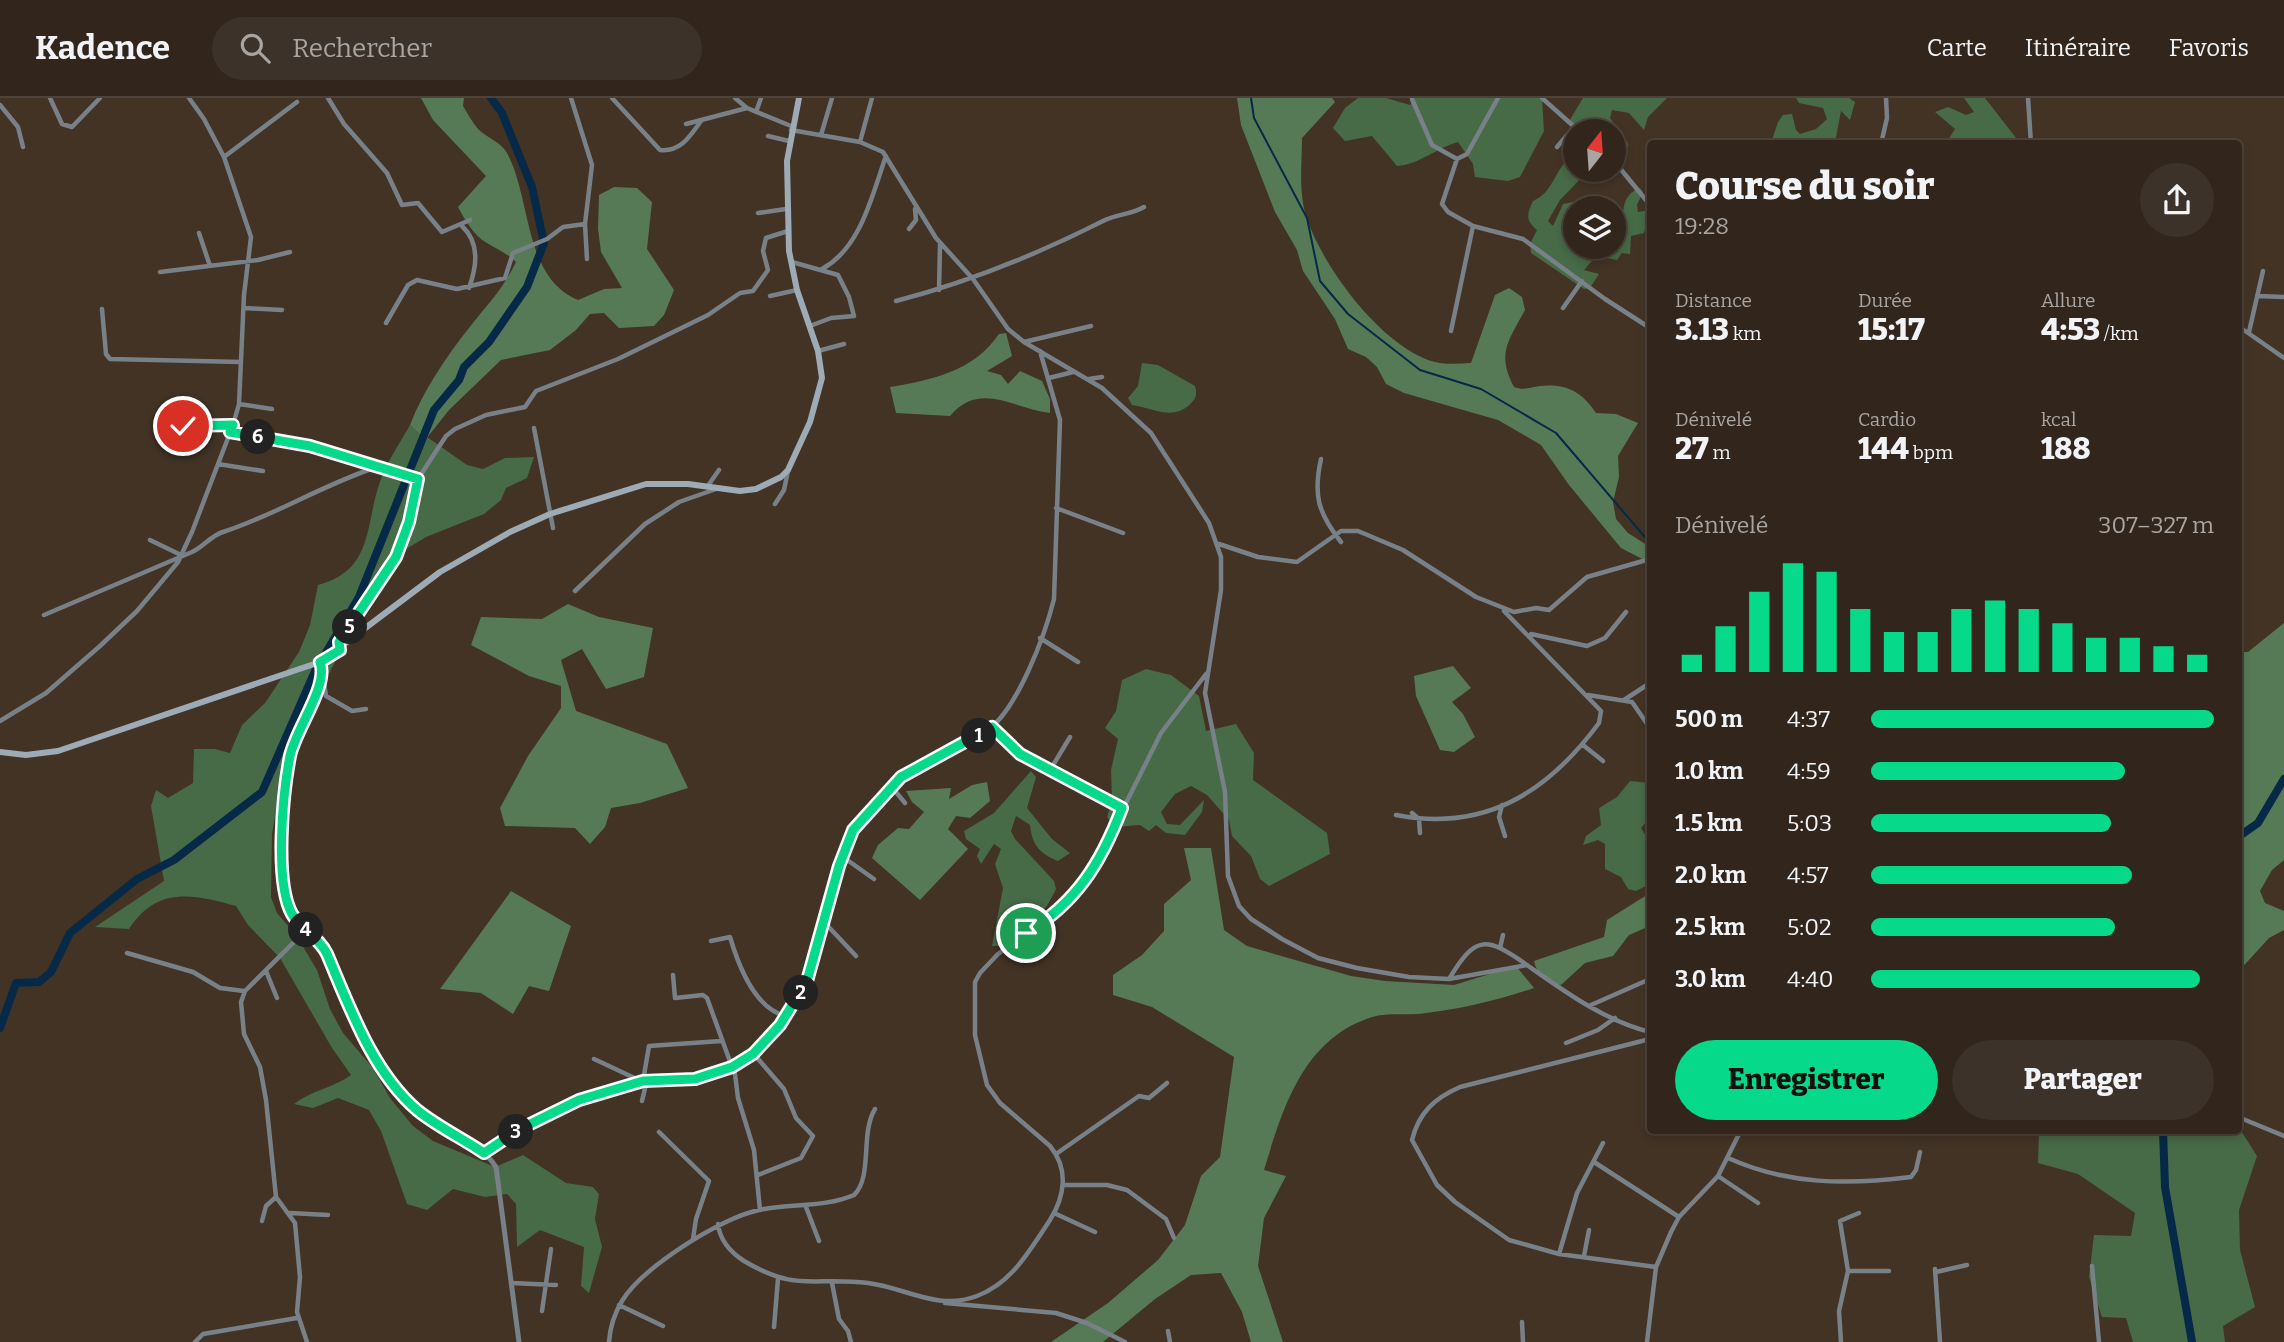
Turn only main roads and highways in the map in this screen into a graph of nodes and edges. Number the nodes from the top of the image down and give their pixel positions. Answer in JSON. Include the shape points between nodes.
{"nodes":[{"id":1,"x":799,"y":98,"type":"edge"},
{"id":2,"x":0,"y":752,"type":"edge"}],
"edges":[{"from":1,"to":2,"type":"main road","via":[[789,141],[786,209],[791,262],[822,378],[810,422],[788,470],[756,489],[646,484],[550,514],[440,572],[320,662],[58,751]]}]}
